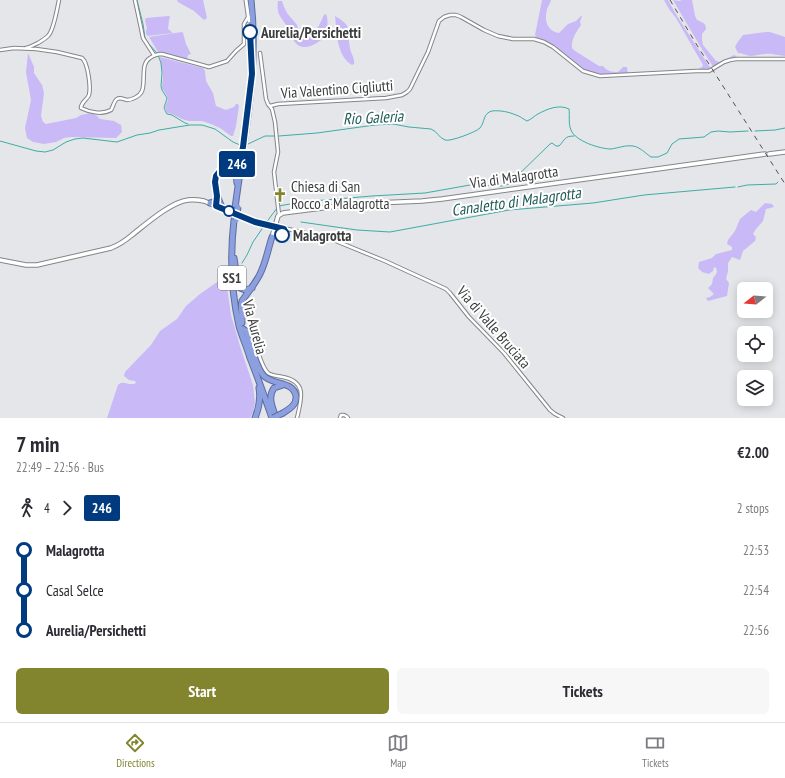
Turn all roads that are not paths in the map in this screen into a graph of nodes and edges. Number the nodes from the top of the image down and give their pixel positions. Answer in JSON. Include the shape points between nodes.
{"nodes":[{"id":1,"x":59,"y":0,"type":"edge"},
{"id":2,"x":135,"y":0,"type":"edge"},
{"id":3,"x":246,"y":0,"type":"edge"},
{"id":4,"x":252,"y":0,"type":"edge"},
{"id":5,"x":249,"y":19,"type":"junction"},
{"id":6,"x":244,"y":25,"type":"junction"},
{"id":7,"x":24,"y":49,"type":"junction"},
{"id":8,"x":0,"y":50,"type":"edge"},
{"id":9,"x":260,"y":53,"type":"dead end"},
{"id":10,"x":156,"y":54,"type":"junction"},
{"id":11,"x":785,"y":59,"type":"edge"},
{"id":12,"x":252,"y":69,"type":"junction"},
{"id":13,"x":270,"y":106,"type":"junction"},
{"id":14,"x":246,"y":134,"type":"junction"},
{"id":15,"x":244,"y":149,"type":"junction"},
{"id":16,"x":785,"y":152,"type":"edge"},
{"id":17,"x":224,"y":169,"type":"junction"},
{"id":18,"x":217,"y":201,"type":"junction"},
{"id":19,"x":210,"y":203,"type":"joint"},
{"id":20,"x":236,"y":207,"type":"junction"},
{"id":21,"x":223,"y":209,"type":"joint"},
{"id":22,"x":279,"y":215,"type":"junction"},
{"id":23,"x":235,"y":220,"type":"junction"},
{"id":24,"x":275,"y":226,"type":"junction"},
{"id":25,"x":272,"y":237,"type":"joint"},
{"id":26,"x":234,"y":258,"type":"junction"},
{"id":27,"x":0,"y":260,"type":"edge"},
{"id":28,"x":252,"y":287,"type":"junction"},
{"id":29,"x":242,"y":326,"type":"junction"},
{"id":30,"x":242,"y":336,"type":"junction"},
{"id":31,"x":250,"y":343,"type":"junction"},
{"id":32,"x":287,"y":385,"type":"junction"},
{"id":33,"x":254,"y":418,"type":"edge"},
{"id":34,"x":274,"y":418,"type":"edge"},
{"id":35,"x":297,"y":418,"type":"edge"},
{"id":36,"x":340,"y":418,"type":"edge"},
{"id":37,"x":348,"y":418,"type":"edge"},
{"id":38,"x":563,"y":418,"type":"edge"}],
"edges":[{"from":1,"to":7,"type":"street","via":[[50,34],[37,44]]},
{"from":2,"to":10,"type":"street","via":[[143,40]]},
{"from":3,"to":5,"type":"street"},
{"from":4,"to":12,"type":"highway","name":"Via Aurelia","number":"SS1"},
{"from":4,"to":14,"type":"highway","name":"Via Aurelia","number":"SS1","via":[[256,26],[254,86]]},
{"from":5,"to":6,"type":"street"},
{"from":5,"to":6,"type":"street"},
{"from":5,"to":12,"type":"highway"},
{"from":6,"to":10,"type":"street","via":[[244,44],[225,62],[206,66]]},
{"from":7,"to":8,"type":"street"},
{"from":7,"to":10,"type":"street","via":[[57,52],[83,59],[90,91],[80,107],[101,113],[110,111],[118,99],[129,100],[140,94],[143,88],[145,63]]},
{"from":9,"to":13,"type":"street","via":[[266,99]]},
{"from":11,"to":13,"type":"street","name":"Via Valentino Cigliutti","via":[[736,59],[706,72],[600,76],[583,70],[544,42],[498,36],[461,17],[450,15],[439,21],[411,87],[403,95]]},
{"from":12,"to":14,"type":"highway","name":"Via Aurelia","number":"SS1"},
{"from":13,"to":22,"type":"street","name":"Via Valentino Cigliutti","via":[[276,131],[278,158],[274,172]]},
{"from":14,"to":15,"type":"highway","name":"Via Aurelia","number":"SS1"},
{"from":15,"to":17,"type":"highway","via":[[237,164]]},
{"from":15,"to":20,"type":"highway","name":"Via Aurelia","number":"SS1"},
{"from":16,"to":22,"type":"main road","name":"Via di Malagrotta","via":[[442,200],[353,204]]},
{"from":17,"to":18,"type":"highway","via":[[218,172],[215,178]]},
{"from":17,"to":20,"type":"highway","via":[[231,171],[237,179]]},
{"from":18,"to":19,"type":"highway"},
{"from":18,"to":21,"type":"highway"},
{"from":19,"to":27,"type":"main road","via":[[195,200],[181,202],[111,248],[37,265]]},
{"from":20,"to":23,"type":"highway","name":"Via Aurelia","number":"SS1","bridge":true},
{"from":21,"to":24,"type":"main road","via":[[255,222]]},
{"from":22,"to":24,"type":"main road"},
{"from":23,"to":26,"type":"highway","name":"Via Aurelia","number":"SS1"},
{"from":23,"to":30,"type":"highway","name":"Via Aurelia","number":"SS1","via":[[232,277]]},
{"from":24,"to":25,"type":"main road"},
{"from":24,"to":38,"type":"street","name":"Via di Valle Bruciata","via":[[332,239],[444,288],[504,353],[550,410]]},
{"from":25,"to":28,"type":"highway","via":[[264,266]]},
{"from":26,"to":28,"type":"highway","via":[[239,287],[245,290]]},
{"from":26,"to":29,"type":"highway","name":"Via Aurelia","number":"SS1","via":[[236,293]]},
{"from":28,"to":29,"type":"highway","via":[[241,304]]},
{"from":29,"to":31,"type":"highway"},
{"from":29,"to":34,"type":"highway","name":"Via Aurelia","number":"SS1"},
{"from":30,"to":33,"type":"highway","via":[[260,390],[259,405]]},
{"from":30,"to":34,"type":"highway","name":"Via Aurelia","number":"SS1"},
{"from":31,"to":32,"type":"highway","via":[[263,375],[270,381]]},
{"from":31,"to":35,"type":"street","via":[[255,344],[268,373],[292,380],[298,385],[301,397]]},
{"from":32,"to":34,"type":"highway","via":[[275,388],[271,395]]},
{"from":32,"to":34,"type":"highway","bridge":true,"via":[[294,391],[296,400],[291,408]]},
{"from":36,"to":37,"type":"street","via":[[343,415]]}]}
